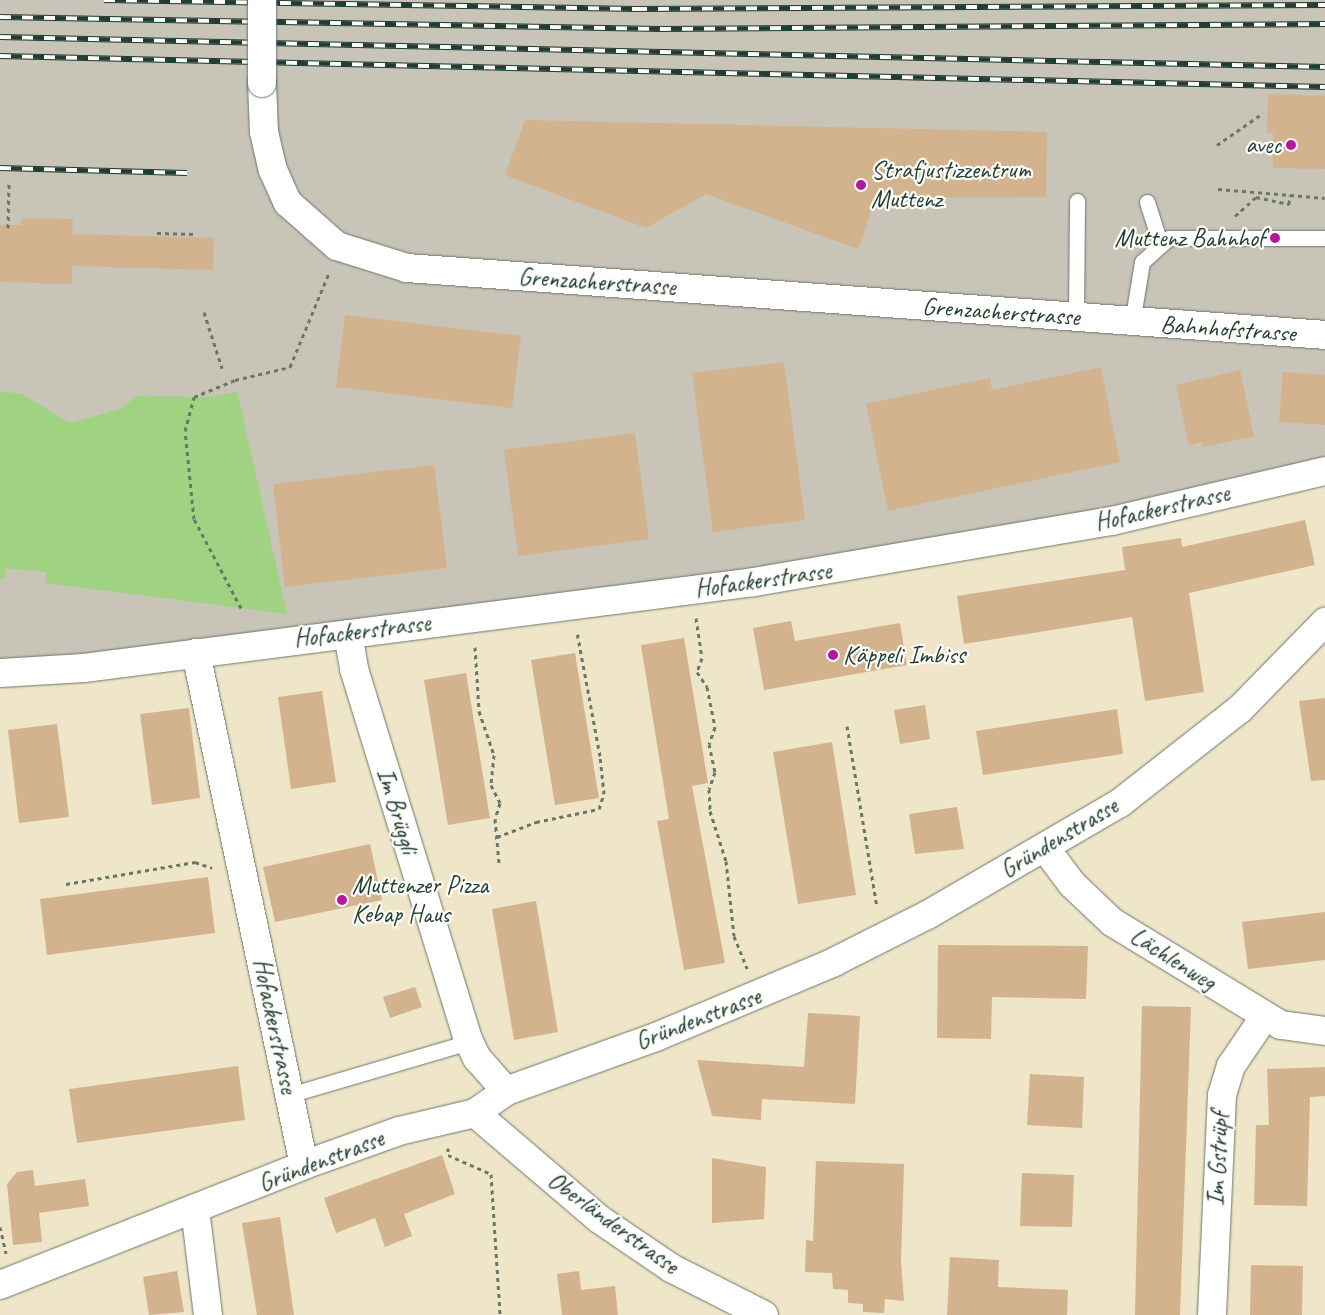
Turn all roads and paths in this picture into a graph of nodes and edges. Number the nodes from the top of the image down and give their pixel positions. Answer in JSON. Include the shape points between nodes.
{"nodes":[{"id":1,"x":262,"y":0,"type":"edge"},
{"id":2,"x":1262,"y":113,"type":"dead end"},
{"id":3,"x":1217,"y":145,"type":"dead end"},
{"id":4,"x":9,"y":183,"type":"dead end"},
{"id":5,"x":1218,"y":189,"type":"dead end"},
{"id":6,"x":1290,"y":194,"type":"junction"},
{"id":7,"x":1325,"y":198,"type":"edge"},
{"id":8,"x":1077,"y":201,"type":"dead end"},
{"id":9,"x":1147,"y":202,"type":"dead end"},
{"id":10,"x":1233,"y":217,"type":"dead end"},
{"id":11,"x":8,"y":228,"type":"dead end"},
{"id":12,"x":157,"y":233,"type":"dead end"},
{"id":13,"x":197,"y":234,"type":"dead end"},
{"id":14,"x":1325,"y":238,"type":"edge"},
{"id":15,"x":1160,"y":242,"type":"junction"},
{"id":16,"x":327,"y":280,"type":"dead end"},
{"id":17,"x":204,"y":312,"type":"dead end"},
{"id":18,"x":1076,"y":318,"type":"junction"},
{"id":19,"x":1132,"y":324,"type":"junction"},
{"id":20,"x":1325,"y":335,"type":"edge"},
{"id":21,"x":222,"y":368,"type":"dead end"},
{"id":22,"x":1325,"y":471,"type":"edge"},
{"id":23,"x":692,"y":590,"type":"junction"},
{"id":24,"x":573,"y":605,"type":"junction"},
{"id":25,"x":241,"y":608,"type":"dead end"},
{"id":26,"x":471,"y":617,"type":"junction"},
{"id":27,"x":1325,"y":622,"type":"edge"},
{"id":28,"x":348,"y":634,"type":"junction"},
{"id":29,"x":196,"y":653,"type":"junction"},
{"id":30,"x":0,"y":672,"type":"edge"},
{"id":31,"x":847,"y":726,"type":"dead end"},
{"id":32,"x":497,"y":837,"type":"junction"},
{"id":33,"x":1045,"y":848,"type":"junction"},
{"id":34,"x":499,"y":863,"type":"dead end"},
{"id":35,"x":244,"y":878,"type":"junction"},
{"id":36,"x":66,"y":884,"type":"dead end"},
{"id":37,"x":882,"y":938,"type":"junction"},
{"id":38,"x":758,"y":996,"type":"junction"},
{"id":39,"x":1265,"y":1016,"type":"junction"},
{"id":40,"x":1325,"y":1031,"type":"edge"},
{"id":41,"x":469,"y":1042,"type":"junction"},
{"id":42,"x":506,"y":1091,"type":"junction"},
{"id":43,"x":289,"y":1095,"type":"junction"},
{"id":44,"x":475,"y":1113,"type":"junction"},
{"id":45,"x":446,"y":1120,"type":"junction"},
{"id":46,"x":304,"y":1165,"type":"junction"},
{"id":47,"x":195,"y":1209,"type":"junction"},
{"id":48,"x":0,"y":1285,"type":"edge"},
{"id":49,"x":208,"y":1315,"type":"edge"},
{"id":50,"x":500,"y":1315,"type":"edge"},
{"id":51,"x":764,"y":1315,"type":"edge"},
{"id":52,"x":1212,"y":1315,"type":"edge"}],
"edges":[{"from":1,"to":18,"type":"street","name":"Grenzacherstrasse","bridge":true,"via":[[264,132],[273,170],[288,203],[337,246],[408,268]]},
{"from":2,"to":3,"type":"path"},
{"from":4,"to":11,"type":"path"},
{"from":5,"to":6,"type":"path"},
{"from":6,"to":7,"type":"path"},
{"from":6,"to":10,"type":"path","via":[[1289,204],[1256,197]]},
{"from":8,"to":18,"type":"lane"},
{"from":9,"to":15,"type":"lane"},
{"from":12,"to":13,"type":"path"},
{"from":14,"to":15,"type":"lane","via":[[1179,236]]},
{"from":15,"to":19,"type":"lane","via":[[1142,262]]},
{"from":16,"to":25,"type":"path","via":[[290,367],[194,396],[185,431],[194,519]]},
{"from":17,"to":21,"type":"path"},
{"from":18,"to":19,"type":"street","name":"Grenzacherstrasse"},
{"from":19,"to":20,"type":"street","name":"Bahnhofstrasse"},
{"from":22,"to":23,"type":"street","name":"Hofackerstrasse","via":[[1112,520]]},
{"from":23,"to":24,"type":"street","name":"Hofackerstrasse"},
{"from":23,"to":38,"type":"path","via":[[702,658],[697,672],[706,687],[715,727],[709,744],[715,772],[709,789],[710,811],[726,861],[734,936]]},
{"from":24,"to":26,"type":"street","name":"Hofackerstrasse"},
{"from":24,"to":32,"type":"path","via":[[600,756],[604,794],[600,808],[536,822]]},
{"from":26,"to":28,"type":"street","name":"Hofackerstrasse"},
{"from":26,"to":32,"type":"path","via":[[479,711],[492,747],[491,786],[500,803]]},
{"from":27,"to":33,"type":"street","name":"Gründenstrasse","via":[[1240,709],[1185,755]]},
{"from":28,"to":29,"type":"street","name":"Hofackerstrasse"},
{"from":28,"to":41,"type":"street","name":"Im Brüggli","via":[[354,669]]},
{"from":29,"to":30,"type":"street","name":"Hofackerstrasse","via":[[84,668]]},
{"from":29,"to":35,"type":"street","name":"Hofackerstrasse"},
{"from":31,"to":37,"type":"path"},
{"from":32,"to":34,"type":"path"},
{"from":33,"to":37,"type":"street","name":"Gründenstrasse"},
{"from":33,"to":39,"type":"street","name":"Lächlenweg","via":[[1072,884],[1112,922]]},
{"from":35,"to":36,"type":"path","via":[[195,862]]},
{"from":35,"to":43,"type":"street","name":"Hofackerstrasse"},
{"from":37,"to":38,"type":"street","name":"Gründenstrasse"},
{"from":38,"to":42,"type":"street","name":"Gründenstrasse"},
{"from":39,"to":40,"type":"street","name":"Lächlenweg","via":[[1281,1025]]},
{"from":39,"to":52,"type":"street","name":"Im Gstrüpf","via":[[1231,1066],[1222,1095]]},
{"from":41,"to":42,"type":"street","name":"Im Brüggli","via":[[477,1058]]},
{"from":41,"to":43,"type":"lane"},
{"from":42,"to":44,"type":"street","name":"Gründenstrasse"},
{"from":43,"to":46,"type":"street","name":"Hofackerstrasse"},
{"from":44,"to":45,"type":"street","name":"Gründenstrasse"},
{"from":44,"to":51,"type":"street","name":"Oberländerstrasse","via":[[599,1219],[671,1268]]},
{"from":45,"to":46,"type":"street","name":"Gründenstrasse"},
{"from":45,"to":50,"type":"path","via":[[448,1155],[492,1174]]},
{"from":46,"to":47,"type":"street","name":"Gründenstrasse"},
{"from":47,"to":48,"type":"street","name":"Gründenstrasse"},
{"from":47,"to":49,"type":"street"}]}
